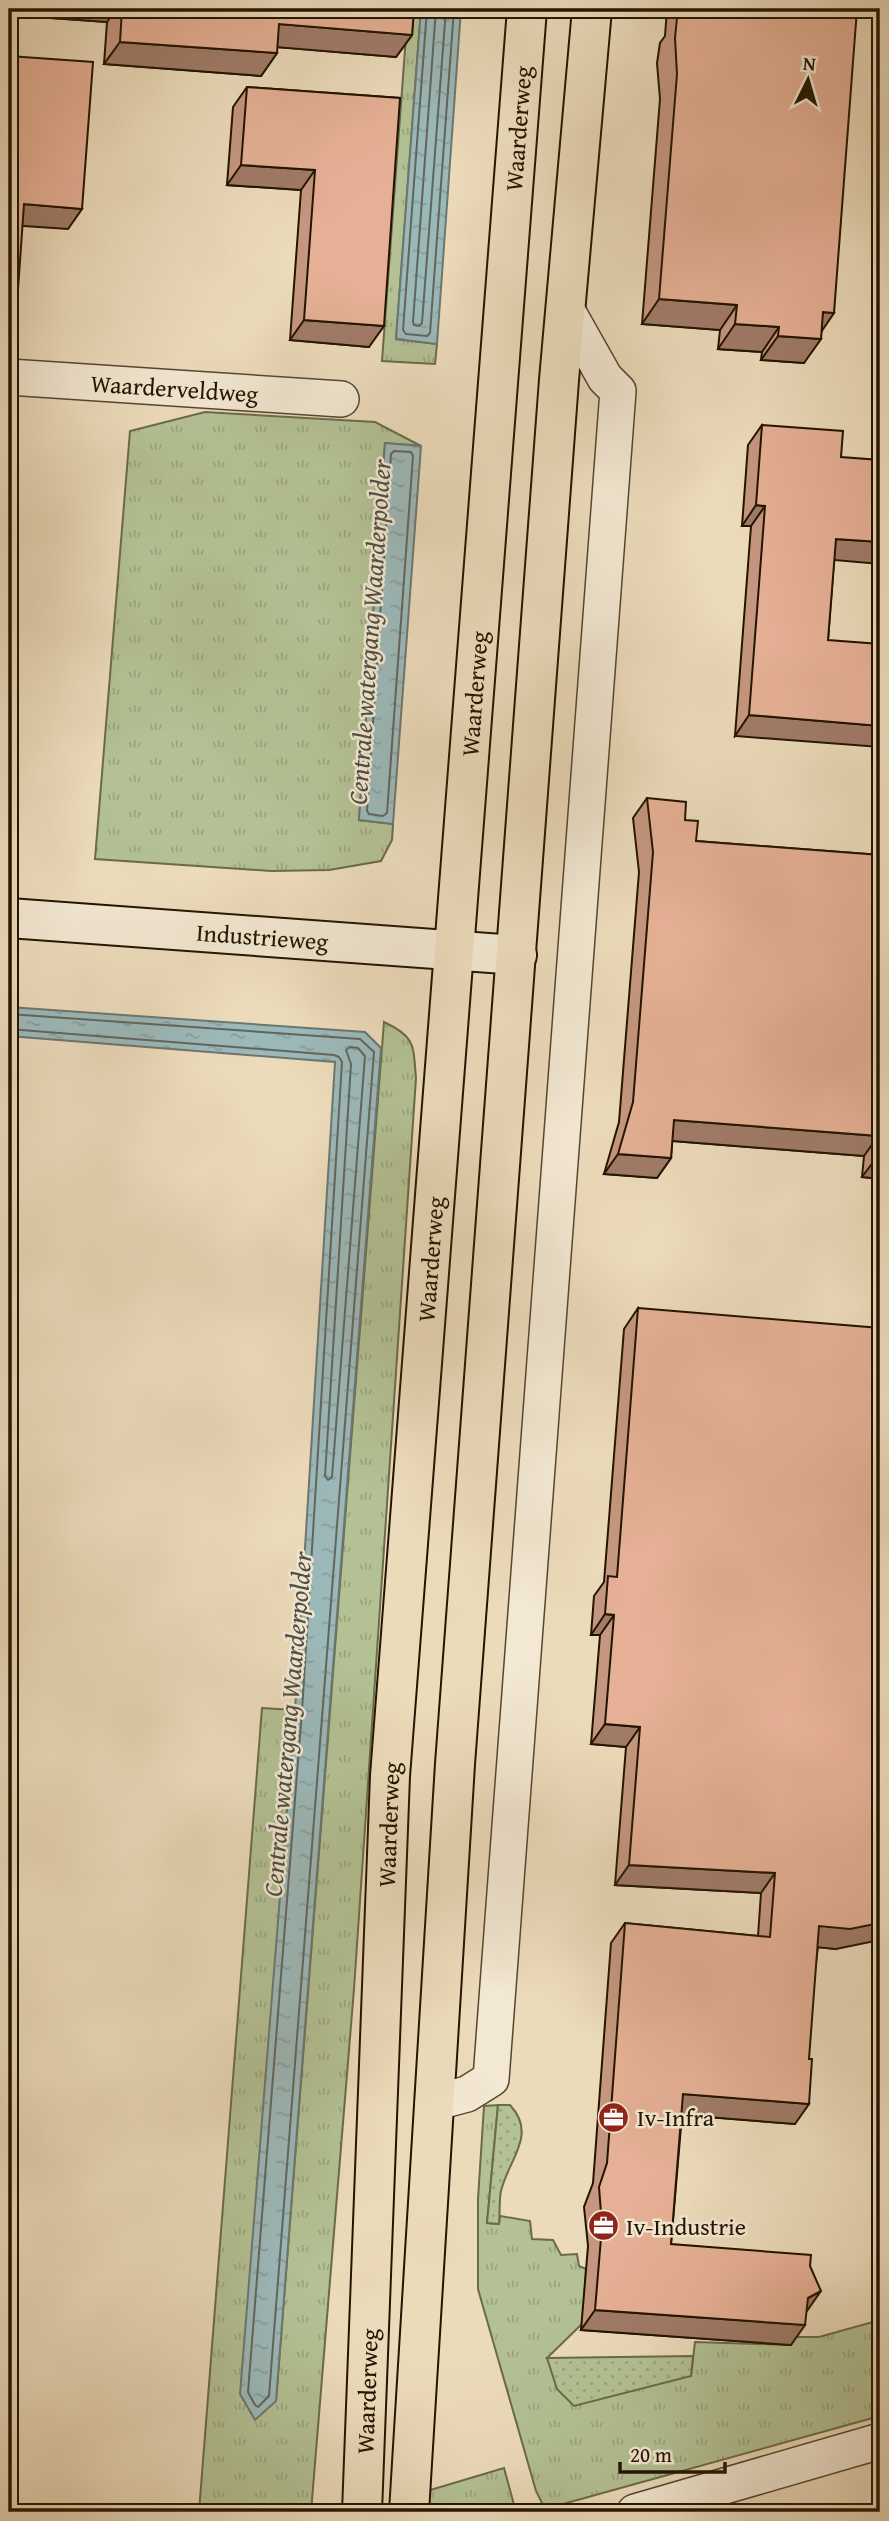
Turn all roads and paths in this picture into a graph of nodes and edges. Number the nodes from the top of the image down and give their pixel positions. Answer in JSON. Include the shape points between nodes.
{"nodes":[{"id":1,"x":527,"y":9,"type":"edge"},
{"id":2,"x":592,"y":9,"type":"edge"},
{"id":3,"x":565,"y":307,"type":"junction"},
{"id":4,"x":9,"y":377,"type":"edge"},
{"id":5,"x":341,"y":399,"type":"dead end"},
{"id":6,"x":9,"y":918,"type":"edge"},
{"id":7,"x":455,"y":950,"type":"junction"},
{"id":8,"x":517,"y":955,"type":"junction"},
{"id":9,"x":433,"y":2103,"type":"junction"},
{"id":10,"x":880,"y":2441,"type":"edge"},
{"id":11,"x":362,"y":2512,"type":"edge"},
{"id":12,"x":409,"y":2512,"type":"edge"},
{"id":13,"x":635,"y":2512,"type":"edge"}],
"edges":[{"from":1,"to":7,"type":"main road","name":"Waarderweg"},
{"from":2,"to":3,"type":"main road","name":"Waarderweg"},
{"from":3,"to":8,"type":"main road","name":"Waarderweg"},
{"from":3,"to":9,"type":"street","via":[[605,378],[618,391],[491,2079],[467,2094]]},
{"from":4,"to":5,"type":"street","name":"Waarderveldweg"},
{"from":6,"to":7,"type":"street","name":"Industrieweg"},
{"from":7,"to":8,"type":"street","name":"Industrieweg"},
{"from":7,"to":11,"type":"main road","name":"Waarderweg","via":[[390,1776]]},
{"from":8,"to":9,"type":"main road","name":"Waarderweg"},
{"from":9,"to":12,"type":"main road","name":"Waarderweg"},
{"from":10,"to":13,"type":"street"}]}
